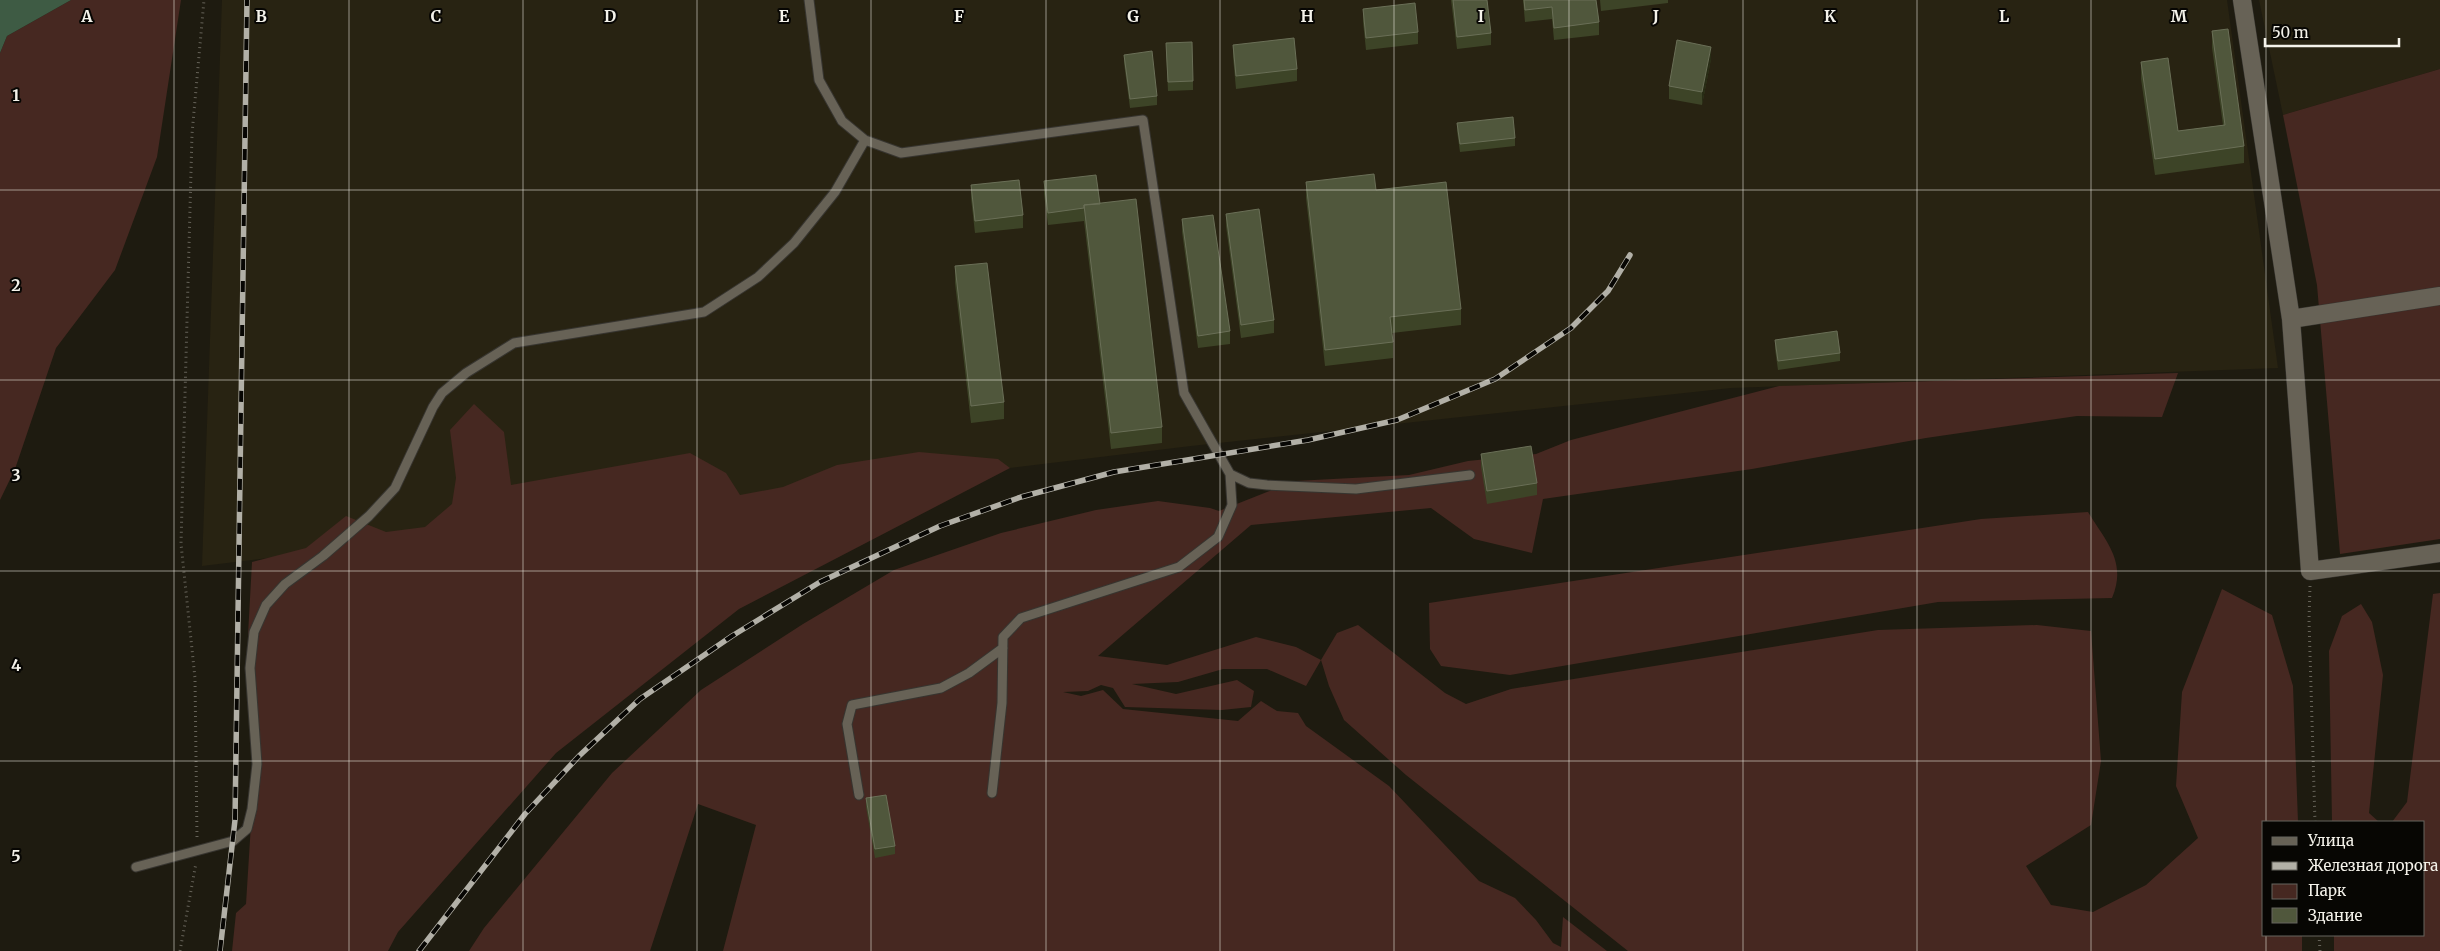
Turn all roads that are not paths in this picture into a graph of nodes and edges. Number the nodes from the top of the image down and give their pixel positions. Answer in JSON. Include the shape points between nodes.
{"nodes":[{"id":1,"x":810,"y":0,"type":"edge"},
{"id":2,"x":2242,"y":0,"type":"edge"},
{"id":3,"x":865,"y":140,"type":"junction"},
{"id":4,"x":2440,"y":296,"type":"edge"},
{"id":5,"x":2291,"y":319,"type":"junction"},
{"id":6,"x":1230,"y":474,"type":"junction"},
{"id":7,"x":1470,"y":475,"type":"dead end"},
{"id":8,"x":2440,"y":553,"type":"edge"},
{"id":9,"x":1003,"y":648,"type":"junction"},
{"id":10,"x":992,"y":793,"type":"dead end"},
{"id":11,"x":859,"y":795,"type":"dead end"},
{"id":12,"x":136,"y":867,"type":"dead end"}],
"edges":[{"from":1,"to":3,"type":"lane","via":[[819,80],[842,121]]},
{"from":2,"to":5,"type":"street"},
{"from":3,"to":6,"type":"lane","via":[[901,153],[1144,120],[1184,393]]},
{"from":3,"to":12,"type":"lane","via":[[835,192],[794,243],[758,277],[704,312],[514,343],[466,373],[442,393],[396,488],[369,516],[286,584],[266,605],[254,632],[250,668],[257,764],[247,829],[233,841]]},
{"from":4,"to":5,"type":"street"},
{"from":5,"to":8,"type":"street","via":[[2310,571]]},
{"from":6,"to":7,"type":"lane","via":[[1249,483],[1356,489]]},
{"from":6,"to":9,"type":"lane","via":[[1232,505],[1218,537],[1203,549],[1179,567],[1021,618],[1003,637]]},
{"from":9,"to":10,"type":"lane","via":[[1002,704]]},
{"from":9,"to":11,"type":"lane","via":[[970,674],[941,688],[852,705],[847,724]]}]}
